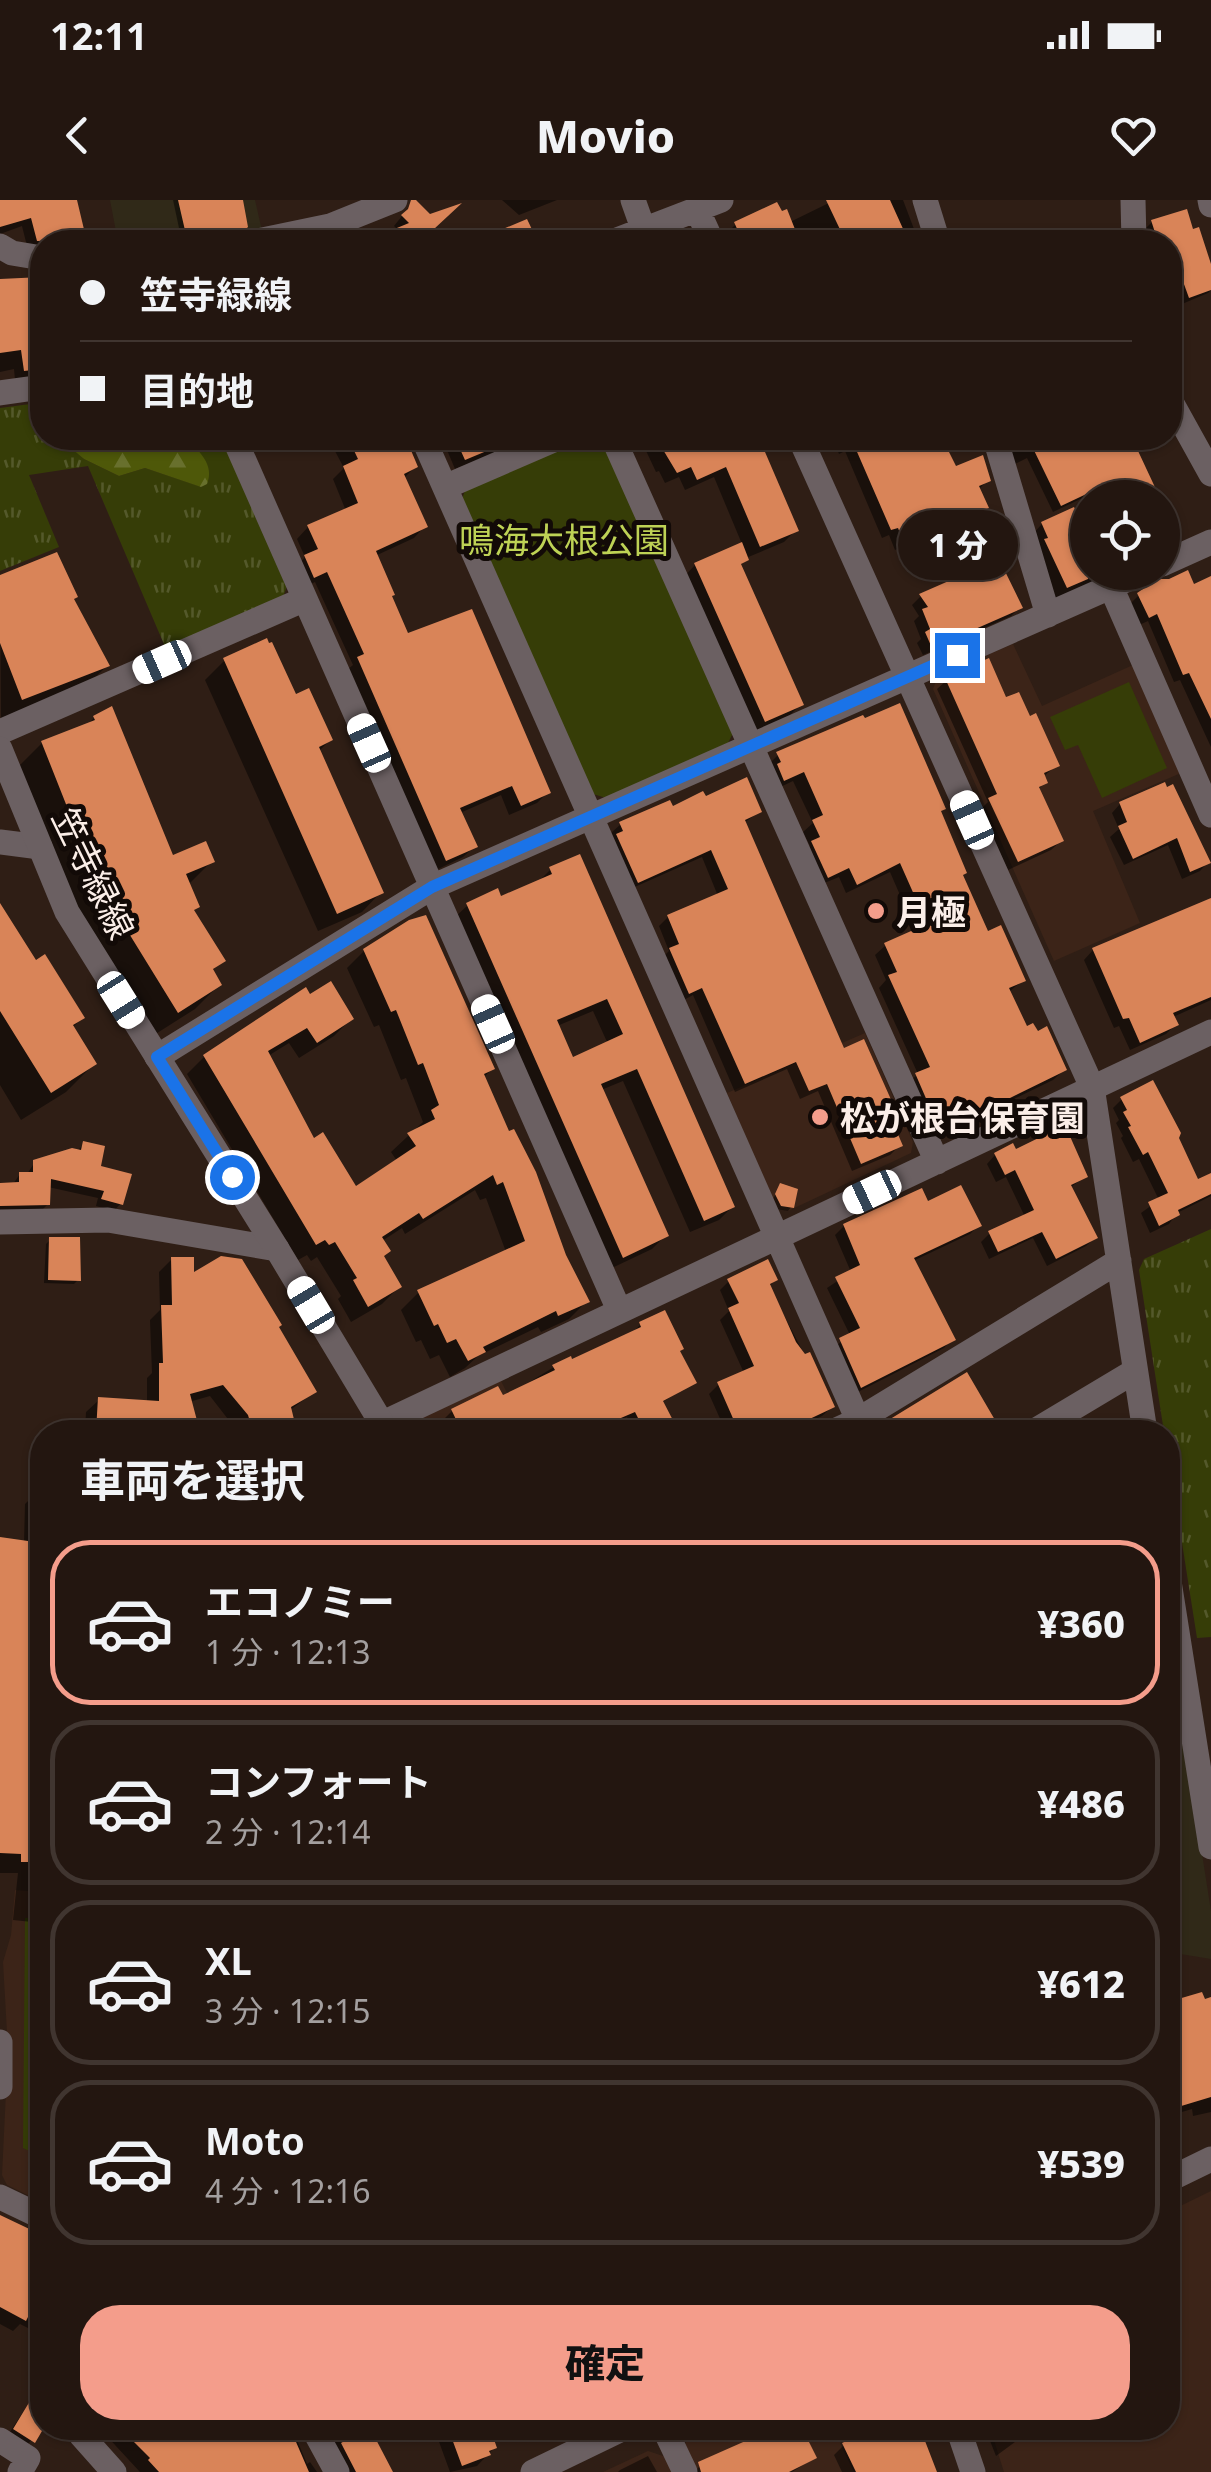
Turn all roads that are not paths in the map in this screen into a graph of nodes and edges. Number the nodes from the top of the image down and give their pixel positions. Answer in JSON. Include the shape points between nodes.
{"nodes":[{"id":1,"x":394,"y":200,"type":"edge"},
{"id":2,"x":633,"y":200,"type":"edge"},
{"id":3,"x":925,"y":200,"type":"edge"},
{"id":4,"x":1133,"y":200,"type":"edge"},
{"id":5,"x":709,"y":205,"type":"edge"},
{"id":6,"x":340,"y":230,"type":"edge"},
{"id":7,"x":644,"y":230,"type":"joint"},
{"id":8,"x":711,"y":230,"type":"edge"},
{"id":9,"x":934,"y":230,"type":"edge"},
{"id":10,"x":1134,"y":230,"type":"edge"},
{"id":11,"x":0,"y":246,"type":"edge"},
{"id":12,"x":30,"y":256,"type":"edge"},
{"id":13,"x":30,"y":389,"type":"edge"},
{"id":14,"x":0,"y":393,"type":"edge"},
{"id":15,"x":1182,"y":422,"type":"edge"},
{"id":16,"x":239,"y":450,"type":"edge"},
{"id":17,"x":429,"y":450,"type":"edge"},
{"id":18,"x":531,"y":450,"type":"edge"},
{"id":19,"x":618,"y":450,"type":"edge"},
{"id":20,"x":805,"y":450,"type":"edge"},
{"id":21,"x":1000,"y":450,"type":"edge"},
{"id":22,"x":1211,"y":474,"type":"edge"},
{"id":23,"x":446,"y":487,"type":"junction"},
{"id":24,"x":1211,"y":542,"type":"edge"},
{"id":25,"x":1180,"y":556,"type":"edge"},
{"id":26,"x":1106,"y":590,"type":"edge"},
{"id":27,"x":1112,"y":590,"type":"edge"},
{"id":28,"x":306,"y":600,"type":"junction"},
{"id":29,"x":1048,"y":615,"type":"junction"},
{"id":30,"x":908,"y":676,"type":"junction"},
{"id":31,"x":0,"y":732,"type":"edge"},
{"id":32,"x":750,"y":748,"type":"junction"},
{"id":33,"x":0,"y":749,"type":"edge"},
{"id":34,"x":1211,"y":815,"type":"edge"},
{"id":35,"x":590,"y":817,"type":"junction"},
{"id":36,"x":0,"y":842,"type":"edge"},
{"id":37,"x":40,"y":847,"type":"junction"},
{"id":38,"x":432,"y":887,"type":"junction"},
{"id":39,"x":1211,"y":1032,"type":"edge"},
{"id":40,"x":157,"y":1057,"type":"junction"},
{"id":41,"x":1092,"y":1087,"type":"junction"},
{"id":42,"x":937,"y":1162,"type":"junction"},
{"id":43,"x":0,"y":1222,"type":"edge"},
{"id":44,"x":776,"y":1236,"type":"junction"},
{"id":45,"x":277,"y":1249,"type":"junction"},
{"id":46,"x":1120,"y":1261,"type":"junction"},
{"id":47,"x":619,"y":1310,"type":"junction"},
{"id":48,"x":1135,"y":1371,"type":"junction"},
{"id":49,"x":379,"y":1420,"type":"edge"},
{"id":50,"x":400,"y":1420,"type":"edge"},
{"id":51,"x":858,"y":1420,"type":"joint"},
{"id":52,"x":1053,"y":1420,"type":"edge"},
{"id":53,"x":1142,"y":1420,"type":"edge"},
{"id":54,"x":1180,"y":1651,"type":"edge"},
{"id":55,"x":1211,"y":1846,"type":"edge"},
{"id":56,"x":0,"y":2042,"type":"edge"},
{"id":57,"x":0,"y":2087,"type":"edge"},
{"id":58,"x":1211,"y":2159,"type":"edge"},
{"id":59,"x":1180,"y":2174,"type":"edge"},
{"id":60,"x":0,"y":2197,"type":"edge"},
{"id":61,"x":30,"y":2211,"type":"edge"},
{"id":62,"x":0,"y":2440,"type":"edge"},
{"id":63,"x":85,"y":2440,"type":"edge"},
{"id":64,"x":320,"y":2440,"type":"edge"},
{"id":65,"x":599,"y":2440,"type":"edge"},
{"id":66,"x":670,"y":2440,"type":"edge"},
{"id":67,"x":962,"y":2440,"type":"edge"},
{"id":68,"x":20,"y":2472,"type":"edge"},
{"id":69,"x":114,"y":2472,"type":"edge"},
{"id":70,"x":337,"y":2472,"type":"edge"},
{"id":71,"x":533,"y":2472,"type":"edge"},
{"id":72,"x":686,"y":2472,"type":"edge"},
{"id":73,"x":973,"y":2472,"type":"edge"}],
"edges":[{"from":1,"to":6,"type":"street"},
{"from":2,"to":7,"type":"street"},
{"from":3,"to":9,"type":"street"},
{"from":4,"to":10,"type":"street"},
{"from":5,"to":7,"type":"street"},
{"from":5,"to":8,"type":"street"},
{"from":11,"to":12,"type":"street"},
{"from":13,"to":14,"type":"street"},
{"from":15,"to":22,"type":"street"},
{"from":16,"to":28,"type":"street"},
{"from":17,"to":23,"type":"street"},
{"from":18,"to":23,"type":"street"},
{"from":19,"to":32,"type":"street"},
{"from":20,"to":30,"type":"street"},
{"from":21,"to":29,"type":"street"},
{"from":23,"to":35,"type":"street"},
{"from":24,"to":25,"type":"street"},
{"from":26,"to":29,"type":"street"},
{"from":27,"to":34,"type":"street"},
{"from":28,"to":31,"type":"street"},
{"from":28,"to":38,"type":"street"},
{"from":29,"to":30,"type":"street"},
{"from":30,"to":32,"type":"street"},
{"from":30,"to":41,"type":"street"},
{"from":32,"to":35,"type":"street"},
{"from":32,"to":42,"type":"street"},
{"from":33,"to":37,"type":"street","name":"笠寺緑線"},
{"from":35,"to":38,"type":"street"},
{"from":35,"to":44,"type":"street"},
{"from":36,"to":37,"type":"street"},
{"from":37,"to":40,"type":"street","name":"笠寺緑線","via":[[67,912]]},
{"from":38,"to":40,"type":"street"},
{"from":38,"to":47,"type":"street"},
{"from":39,"to":41,"type":"street"},
{"from":40,"to":45,"type":"street","name":"笠寺緑線"},
{"from":41,"to":42,"type":"street"},
{"from":41,"to":46,"type":"street"},
{"from":42,"to":44,"type":"street"},
{"from":43,"to":45,"type":"street","via":[[108,1220]]},
{"from":44,"to":47,"type":"street"},
{"from":44,"to":51,"type":"street"},
{"from":45,"to":49,"type":"street","name":"笠寺緑線"},
{"from":46,"to":48,"type":"street"},
{"from":46,"to":51,"type":"street"},
{"from":47,"to":50,"type":"street"},
{"from":48,"to":52,"type":"street"},
{"from":48,"to":53,"type":"street"},
{"from":54,"to":55,"type":"street"},
{"from":56,"to":57,"type":"street"},
{"from":58,"to":59,"type":"street"},
{"from":60,"to":61,"type":"street"},
{"from":62,"to":68,"type":"street","via":[[28,2458]]},
{"from":63,"to":69,"type":"street"},
{"from":64,"to":70,"type":"street"},
{"from":65,"to":71,"type":"street"},
{"from":66,"to":72,"type":"street"},
{"from":67,"to":73,"type":"street"}]}
